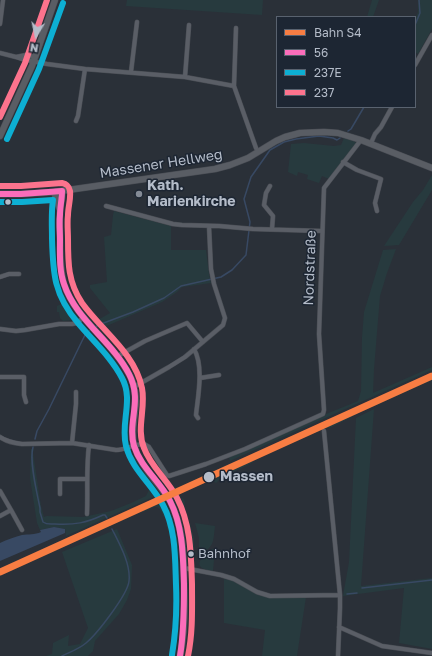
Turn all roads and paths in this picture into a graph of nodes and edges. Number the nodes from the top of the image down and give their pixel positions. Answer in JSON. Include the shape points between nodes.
{"nodes":[{"id":1,"x":3,"y":0,"type":"edge"},
{"id":2,"x":55,"y":0,"type":"edge"},
{"id":3,"x":137,"y":22,"type":"dead end"},
{"id":4,"x":0,"y":24,"type":"edge"},
{"id":5,"x":189,"y":25,"type":"dead end"},
{"id":6,"x":236,"y":28,"type":"dead end"},
{"id":7,"x":432,"y":35,"type":"edge"},
{"id":8,"x":0,"y":53,"type":"edge"},
{"id":9,"x":34,"y":59,"type":"junction"},
{"id":10,"x":416,"y":63,"type":"edge"},
{"id":11,"x":85,"y":69,"type":"junction"},
{"id":12,"x":131,"y":72,"type":"junction"},
{"id":13,"x":185,"y":77,"type":"junction"},
{"id":14,"x":234,"y":86,"type":"junction"},
{"id":15,"x":391,"y":108,"type":"edge"},
{"id":16,"x":76,"y":121,"type":"dead end"},
{"id":17,"x":0,"y":136,"type":"edge"},
{"id":18,"x":361,"y":140,"type":"junction"},
{"id":19,"x":371,"y":143,"type":"junction"},
{"id":20,"x":256,"y":148,"type":"dead end"},
{"id":21,"x":343,"y":162,"type":"junction"},
{"id":22,"x":432,"y":168,"type":"edge"},
{"id":23,"x":270,"y":186,"type":"dead end"},
{"id":24,"x":62,"y":191,"type":"junction"},
{"id":25,"x":54,"y":192,"type":"junction"},
{"id":26,"x":0,"y":194,"type":"edge"},
{"id":27,"x":106,"y":206,"type":"dead end"},
{"id":28,"x":60,"y":210,"type":"junction"},
{"id":29,"x":376,"y":211,"type":"dead end"},
{"id":30,"x":209,"y":226,"type":"junction"},
{"id":31,"x":272,"y":229,"type":"junction"},
{"id":32,"x":322,"y":231,"type":"junction"},
{"id":33,"x":19,"y":274,"type":"dead end"},
{"id":34,"x":0,"y":277,"type":"edge"},
{"id":35,"x":84,"y":317,"type":"junction"},
{"id":36,"x":0,"y":329,"type":"edge"},
{"id":37,"x":203,"y":342,"type":"junction"},
{"id":38,"x":194,"y":349,"type":"junction"},
{"id":39,"x":118,"y":356,"type":"junction"},
{"id":40,"x":219,"y":375,"type":"dead end"},
{"id":41,"x":0,"y":377,"type":"edge"},
{"id":42,"x":200,"y":378,"type":"junction"},
{"id":43,"x":134,"y":387,"type":"junction"},
{"id":44,"x":76,"y":392,"type":"dead end"},
{"id":45,"x":26,"y":402,"type":"dead end"},
{"id":46,"x":198,"y":418,"type":"dead end"},
{"id":47,"x":324,"y":432,"type":"dead end"},
{"id":48,"x":0,"y":438,"type":"edge"},
{"id":49,"x":72,"y":443,"type":"junction"},
{"id":50,"x":89,"y":445,"type":"junction"},
{"id":51,"x":134,"y":446,"type":"junction"},
{"id":52,"x":87,"y":479,"type":"junction"},
{"id":53,"x":0,"y":491,"type":"edge"},
{"id":54,"x":60,"y":494,"type":"dead end"},
{"id":55,"x":11,"y":510,"type":"junction"},
{"id":56,"x":87,"y":514,"type":"dead end"},
{"id":57,"x":0,"y":516,"type":"edge"},
{"id":58,"x":22,"y":530,"type":"dead end"},
{"id":59,"x":184,"y":568,"type":"junction"},
{"id":60,"x":340,"y":594,"type":"junction"},
{"id":61,"x":339,"y":627,"type":"junction"},
{"id":62,"x":432,"y":653,"type":"edge"},
{"id":63,"x":180,"y":656,"type":"edge"},
{"id":64,"x":338,"y":656,"type":"edge"}],
"edges":[{"from":1,"to":4,"type":"street"},
{"from":2,"to":9,"type":"main road"},
{"from":3,"to":12,"type":"street"},
{"from":5,"to":13,"type":"street"},
{"from":6,"to":14,"type":"street"},
{"from":7,"to":10,"type":"street"},
{"from":8,"to":9,"type":"street","via":[[22,60]]},
{"from":9,"to":11,"type":"street"},
{"from":9,"to":17,"type":"main road"},
{"from":11,"to":12,"type":"street"},
{"from":11,"to":16,"type":"street"},
{"from":12,"to":13,"type":"street"},
{"from":13,"to":14,"type":"street"},
{"from":14,"to":20,"type":"street"},
{"from":15,"to":19,"type":"street"},
{"from":18,"to":19,"type":"main road","name":"Massener Hellweg"},
{"from":18,"to":21,"type":"street","name":"Nordstraße"},
{"from":18,"to":24,"type":"main road","name":"Massener Hellweg","via":[[332,132],[300,133],[276,141],[248,158],[224,167]]},
{"from":19,"to":22,"type":"main road","name":"Massener Hellweg"},
{"from":21,"to":29,"type":"street","via":[[381,179],[375,203]]},
{"from":21,"to":32,"type":"street","name":"Nordstraße","via":[[324,188]]},
{"from":23,"to":31,"type":"street","via":[[264,205],[274,216]]},
{"from":24,"to":25,"type":"main road","name":"Massener Hellweg"},
{"from":24,"to":28,"type":"main road"},
{"from":25,"to":26,"type":"main road","name":"Massener Hellweg"},
{"from":25,"to":28,"type":"main road"},
{"from":27,"to":30,"type":"street","via":[[173,224]]},
{"from":28,"to":35,"type":"main road","via":[[60,262],[64,284],[71,300]]},
{"from":30,"to":31,"type":"street"},
{"from":30,"to":37,"type":"street","via":[[212,277],[225,322]]},
{"from":31,"to":32,"type":"street"},
{"from":32,"to":51,"type":"street","name":"Nordstraße","via":[[319,334],[323,414],[256,445],[170,476],[149,447],[144,444]]},
{"from":33,"to":34,"type":"street"},
{"from":35,"to":36,"type":"street","via":[[72,324],[16,331]]},
{"from":35,"to":39,"type":"main road"},
{"from":37,"to":38,"type":"street"},
{"from":37,"to":39,"type":"street","via":[[187,323]]},
{"from":38,"to":42,"type":"street","via":[[197,353]]},
{"from":38,"to":43,"type":"street"},
{"from":39,"to":43,"type":"main road"},
{"from":40,"to":42,"type":"street"},
{"from":41,"to":45,"type":"street","via":[[24,377]]},
{"from":42,"to":46,"type":"street","via":[[196,415]]},
{"from":43,"to":51,"type":"main road"},
{"from":44,"to":49,"type":"street"},
{"from":47,"to":60,"type":"street"},
{"from":48,"to":49,"type":"street","via":[[14,443]]},
{"from":49,"to":50,"type":"street"},
{"from":50,"to":51,"type":"street","via":[[116,450]]},
{"from":50,"to":52,"type":"street"},
{"from":51,"to":59,"type":"main road","via":[[174,511],[181,536]]},
{"from":52,"to":54,"type":"street","via":[[60,479]]},
{"from":52,"to":56,"type":"street"},
{"from":53,"to":55,"type":"street"},
{"from":55,"to":57,"type":"street"},
{"from":55,"to":58,"type":"street"},
{"from":59,"to":60,"type":"street","via":[[234,579],[270,596]]},
{"from":59,"to":63,"type":"main road","via":[[185,619]]},
{"from":60,"to":61,"type":"street"},
{"from":61,"to":62,"type":"street","via":[[382,646]]},
{"from":61,"to":64,"type":"street"}]}
